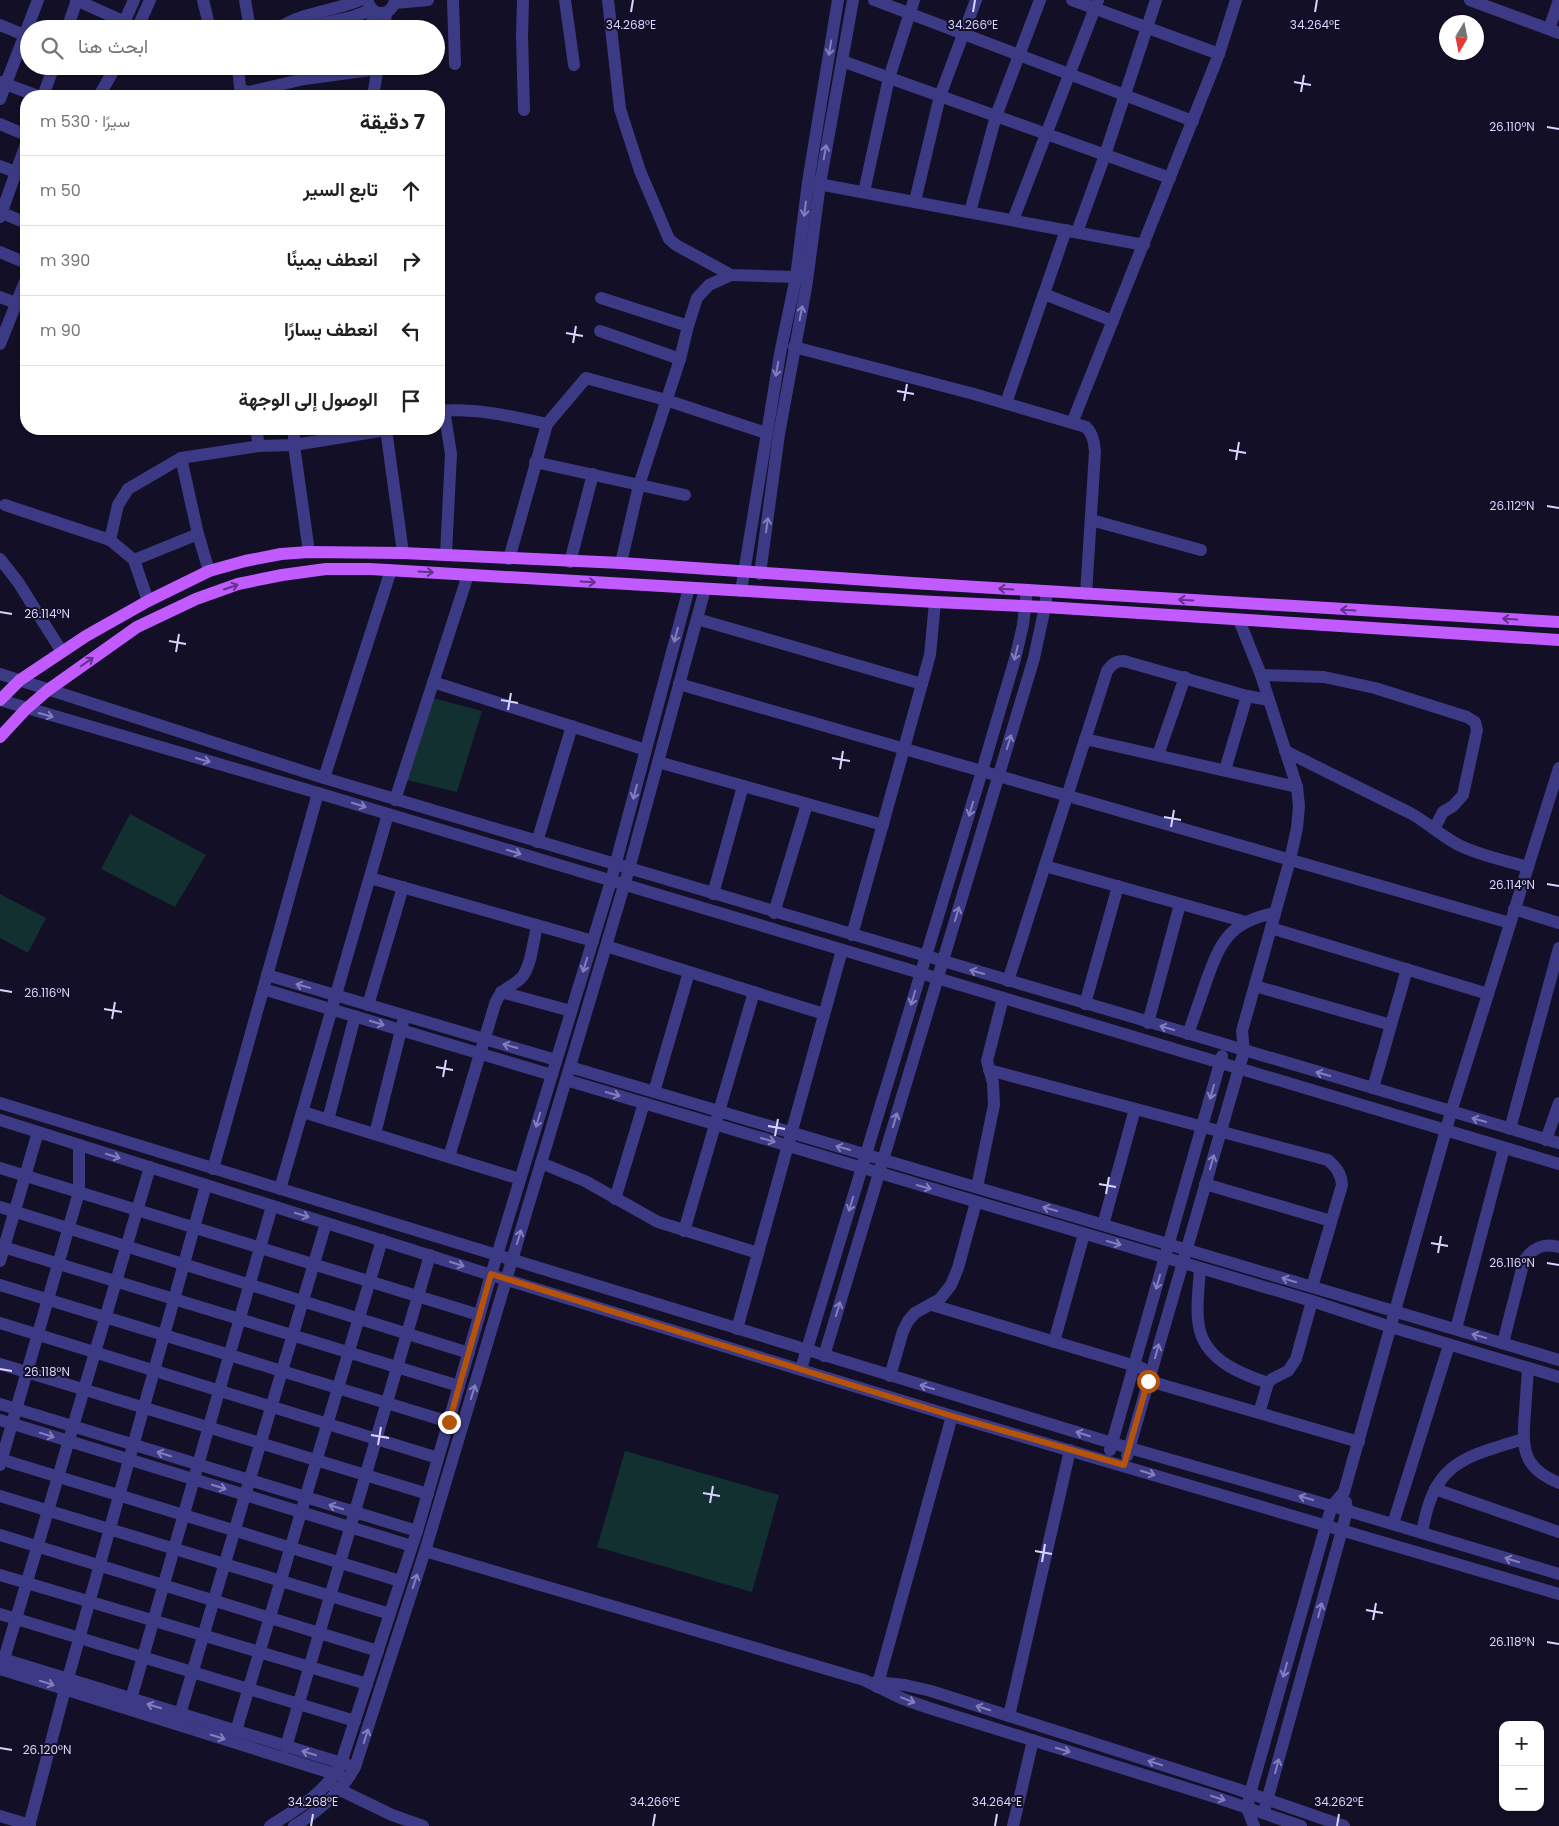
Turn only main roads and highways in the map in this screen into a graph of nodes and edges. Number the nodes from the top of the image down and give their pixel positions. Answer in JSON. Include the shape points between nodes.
{"nodes":[{"id":1,"x":1559,"y":622,"type":"edge"},
{"id":2,"x":1559,"y":640,"type":"edge"},
{"id":3,"x":0,"y":700,"type":"edge"},
{"id":4,"x":0,"y":738,"type":"edge"}],
"edges":[{"from":1,"to":3,"type":"main road","one_way":true,"via":[[621,563],[446,554],[309,552],[244,561],[209,571],[86,636],[20,680]]},
{"from":4,"to":2,"type":"main road","one_way":true,"via":[[48,690],[137,627],[196,599],[238,584],[282,574],[326,570],[391,570],[1045,606]]}]}
